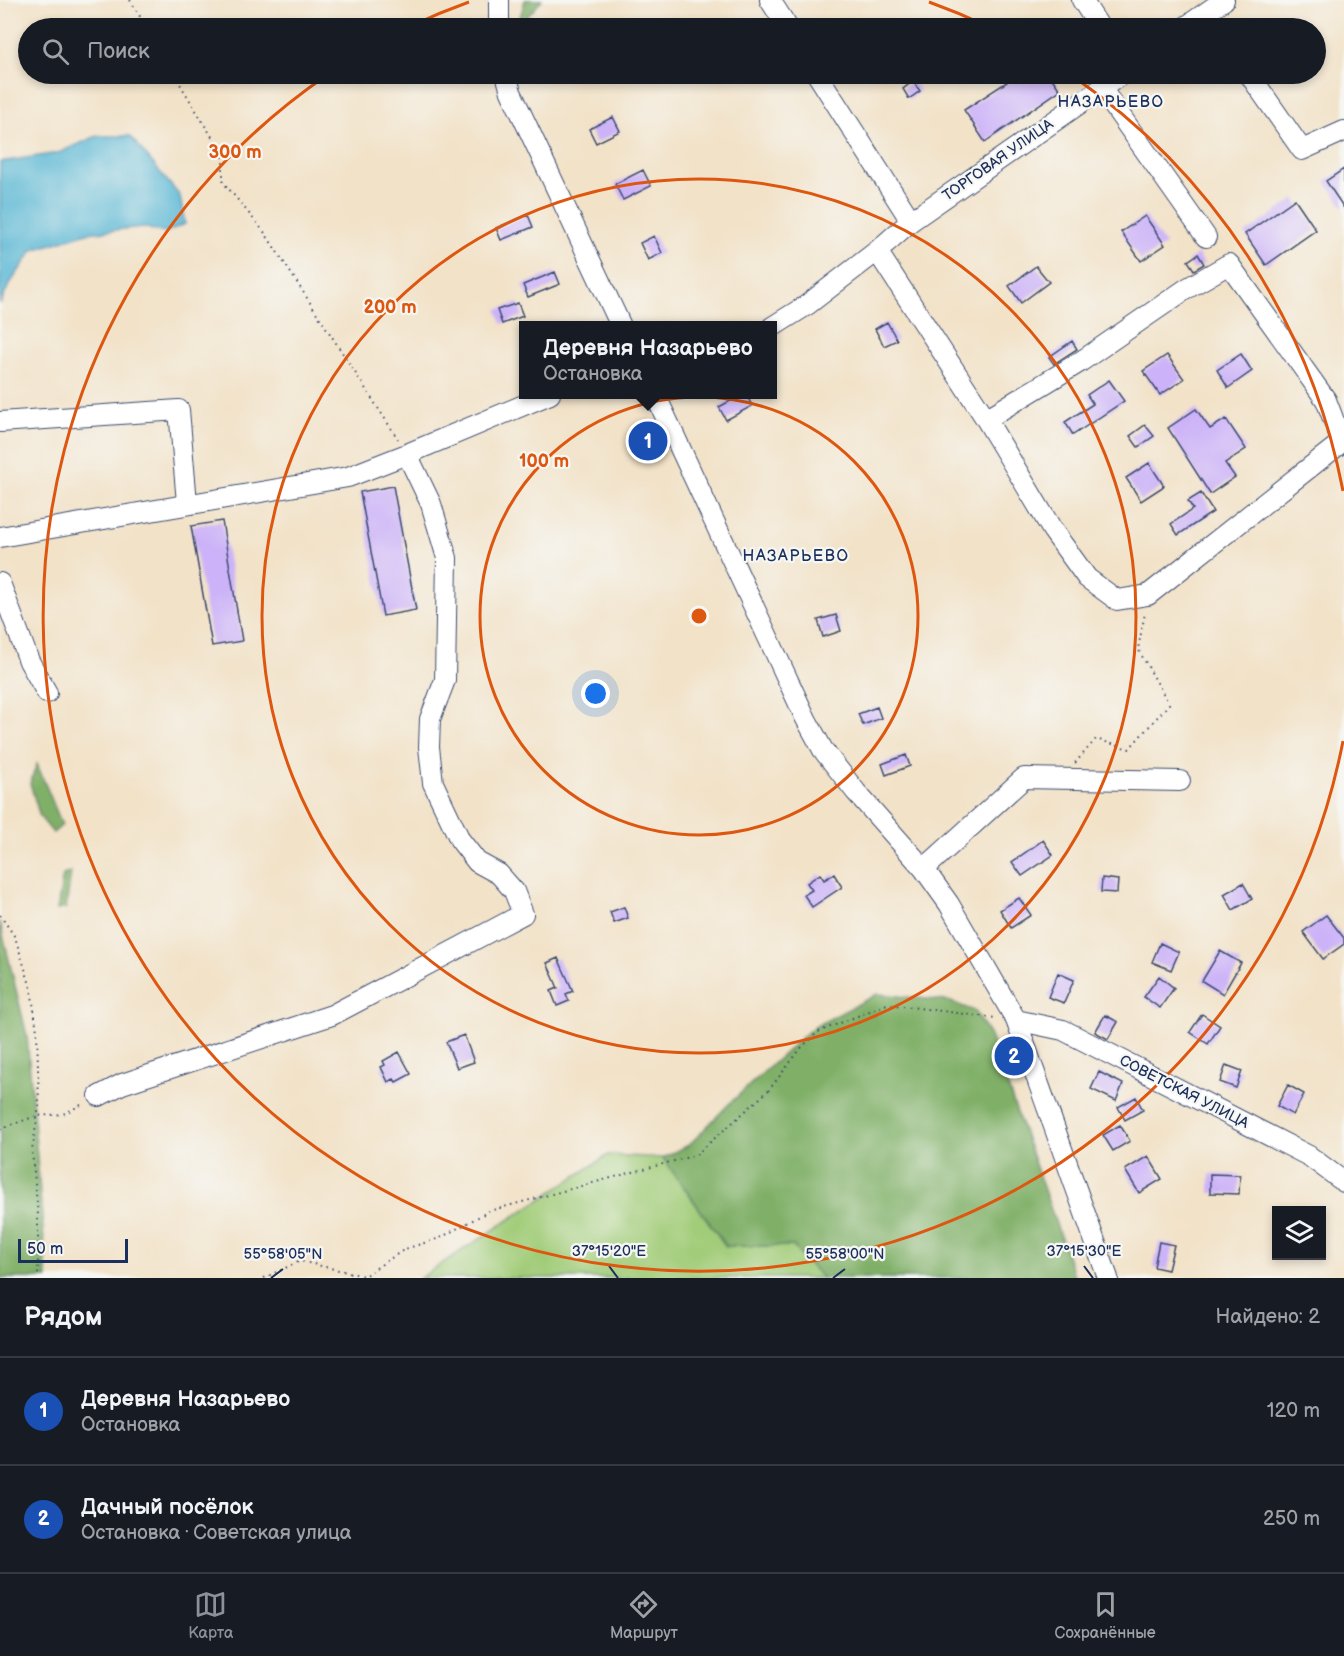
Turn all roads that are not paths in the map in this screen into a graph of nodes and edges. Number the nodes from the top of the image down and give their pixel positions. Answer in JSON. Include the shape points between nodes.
{"nodes":[{"id":1,"x":499,"y":0,"type":"edge"},
{"id":2,"x":770,"y":0,"type":"edge"},
{"id":3,"x":1082,"y":0,"type":"edge"},
{"id":4,"x":1224,"y":0,"type":"edge"},
{"id":5,"x":499,"y":18,"type":"edge"},
{"id":6,"x":782,"y":18,"type":"edge"},
{"id":7,"x":1094,"y":18,"type":"edge"},
{"id":8,"x":1205,"y":18,"type":"edge"},
{"id":9,"x":509,"y":84,"type":"edge"},
{"id":10,"x":823,"y":84,"type":"edge"},
{"id":11,"x":1107,"y":84,"type":"edge"},
{"id":12,"x":1256,"y":84,"type":"edge"},
{"id":13,"x":1101,"y":88,"type":"junction"},
{"id":14,"x":1344,"y":131,"type":"edge"},
{"id":15,"x":911,"y":221,"type":"junction"},
{"id":16,"x":1206,"y":237,"type":"dead end"},
{"id":17,"x":877,"y":251,"type":"junction"},
{"id":18,"x":619,"y":321,"type":"edge"},
{"id":19,"x":777,"y":324,"type":"edge"},
{"id":20,"x":538,"y":399,"type":"edge"},
{"id":21,"x":660,"y":399,"type":"edge"},
{"id":22,"x":986,"y":419,"type":"junction"},
{"id":23,"x":0,"y":422,"type":"edge"},
{"id":24,"x":407,"y":454,"type":"junction"},
{"id":25,"x":187,"y":503,"type":"junction"},
{"id":26,"x":0,"y":537,"type":"edge"},
{"id":27,"x":0,"y":583,"type":"edge"},
{"id":28,"x":47,"y":693,"type":"dead end"},
{"id":29,"x":1180,"y":781,"type":"dead end"},
{"id":30,"x":924,"y":869,"type":"junction"},
{"id":31,"x":1016,"y":1020,"type":"junction"},
{"id":32,"x":99,"y":1096,"type":"road end"},
{"id":33,"x":1341,"y":1176,"type":"edge"},
{"id":34,"x":1108,"y":1278,"type":"edge"}],
"edges":[{"from":1,"to":5,"type":"street"},
{"from":2,"to":6,"type":"street"},
{"from":3,"to":7,"type":"street"},
{"from":4,"to":8,"type":"street"},
{"from":9,"to":18,"type":"street"},
{"from":10,"to":15,"type":"street"},
{"from":11,"to":13,"type":"street","name":"ТОРГОВАЯ УЛИЦА"},
{"from":12,"to":14,"type":"street","via":[[1302,150]]},
{"from":13,"to":15,"type":"street","name":"ТОРГОВАЯ УЛИЦА"},
{"from":13,"to":16,"type":"street"},
{"from":15,"to":17,"type":"street","name":"ТОРГОВАЯ УЛИЦА"},
{"from":17,"to":19,"type":"street","name":"ТОРГОВАЯ УЛИЦА"},
{"from":17,"to":22,"type":"street"},
{"from":20,"to":24,"type":"street"},
{"from":21,"to":30,"type":"street","via":[[823,750]]},
{"from":22,"to":22,"type":"street","via":[[1229,264],[1326,400],[1341,442],[1148,596],[1117,600],[1088,579],[1053,531]]},
{"from":23,"to":25,"type":"street","via":[[179,410]]},
{"from":24,"to":25,"type":"street","via":[[348,477]]},
{"from":24,"to":32,"type":"street","via":[[431,504],[447,558],[445,680],[430,719],[433,783],[460,840],[477,862],[499,874],[514,891],[523,914],[332,1015],[122,1084]]},
{"from":25,"to":26,"type":"street"},
{"from":27,"to":28,"type":"street","via":[[29,661]]},
{"from":29,"to":30,"type":"street","via":[[1024,778]]},
{"from":30,"to":31,"type":"street","via":[[949,904]]},
{"from":31,"to":33,"type":"street","name":"СОВЕТСКАЯ УЛИЦА","via":[[1063,1030],[1310,1156]]},
{"from":31,"to":34,"type":"street"}]}
